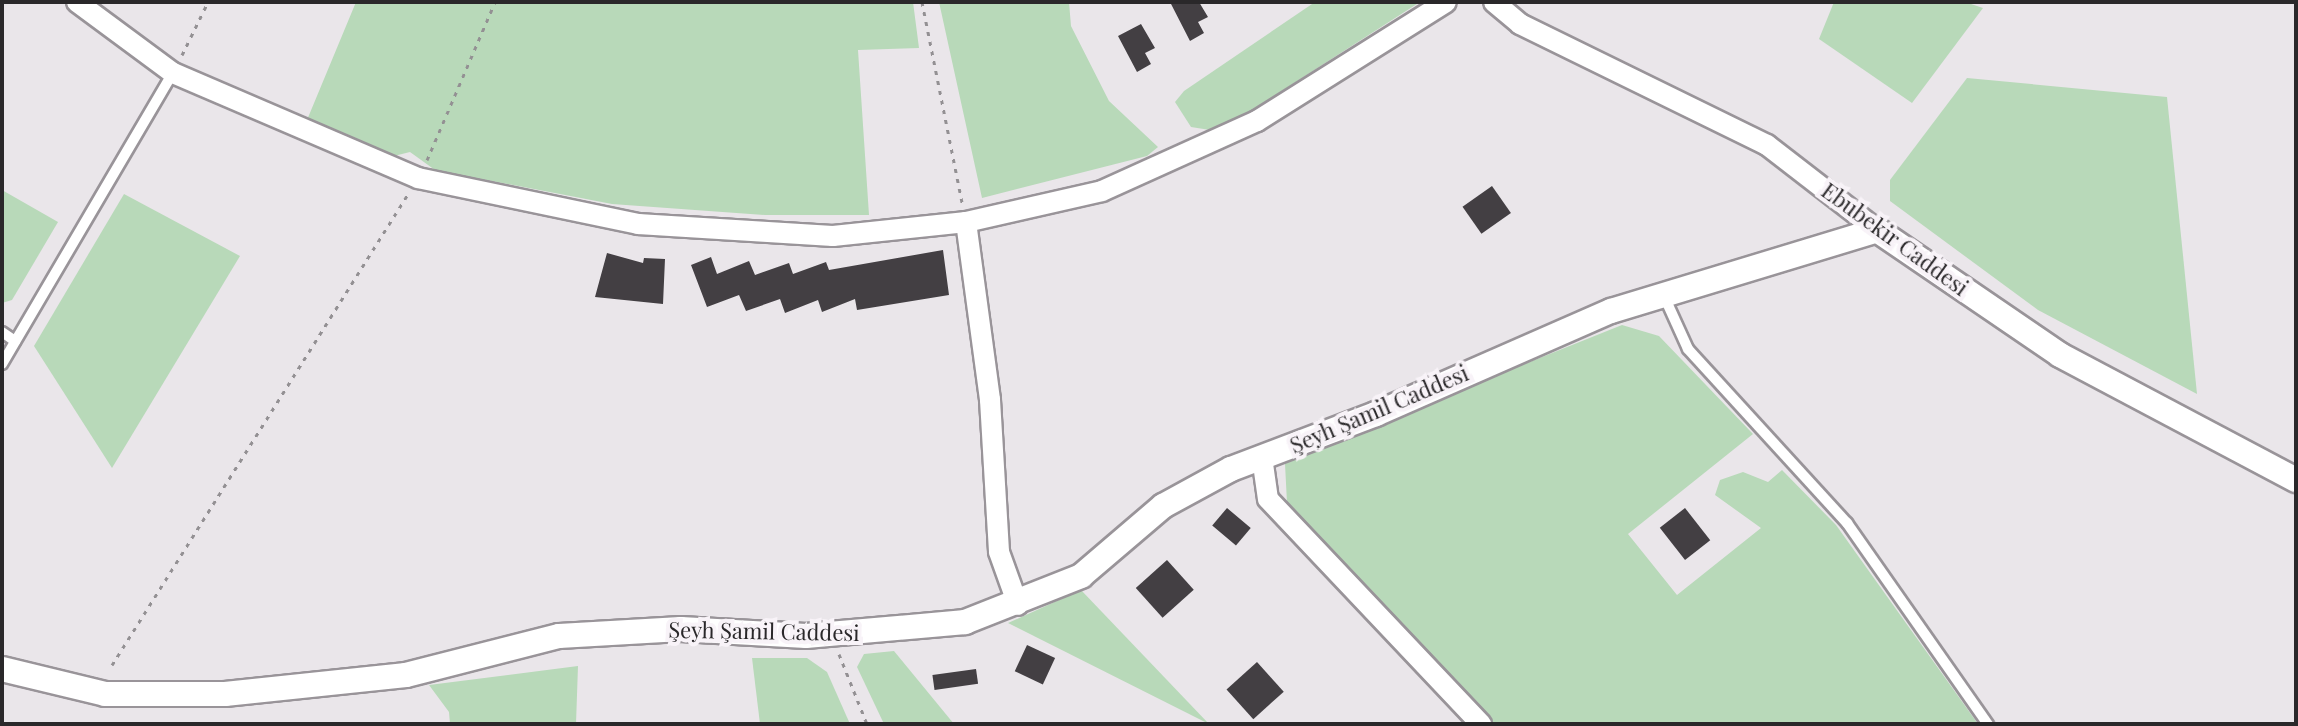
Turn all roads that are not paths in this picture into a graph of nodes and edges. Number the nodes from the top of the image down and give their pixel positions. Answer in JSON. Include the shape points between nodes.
{"nodes":[{"id":1,"x":77,"y":2,"type":"edge"},
{"id":2,"x":1446,"y":2,"type":"edge"},
{"id":3,"x":1494,"y":2,"type":"edge"},
{"id":4,"x":173,"y":73,"type":"junction"},
{"id":5,"x":966,"y":222,"type":"junction"},
{"id":6,"x":1877,"y":230,"type":"junction"},
{"id":7,"x":1664,"y":296,"type":"junction"},
{"id":8,"x":2,"y":332,"type":"edge"},
{"id":9,"x":15,"y":341,"type":"junction"},
{"id":10,"x":2,"y":364,"type":"edge"},
{"id":11,"x":1262,"y":457,"type":"junction"},
{"id":12,"x":2296,"y":480,"type":"edge"},
{"id":13,"x":1018,"y":605,"type":"junction"},
{"id":14,"x":2,"y":669,"type":"edge"},
{"id":15,"x":1481,"y":724,"type":"edge"},
{"id":16,"x":1988,"y":724,"type":"edge"}],
"edges":[{"from":1,"to":4,"type":"street"},
{"from":2,"to":5,"type":"street","via":[[1257,121],[1189,155],[1102,191]]},
{"from":3,"to":6,"type":"street","name":"Ebubekir Caddesi","via":[[1520,24],[1767,145]]},
{"from":4,"to":5,"type":"street","via":[[418,178],[547,210],[738,233],[833,236]]},
{"from":4,"to":9,"type":"lane"},
{"from":5,"to":13,"type":"street","via":[[990,400],[999,552]]},
{"from":6,"to":7,"type":"street","name":"Şeyh Şamil Caddesi"},
{"from":6,"to":12,"type":"street","name":"Ebubekir Caddesi","via":[[2060,355]]},
{"from":7,"to":11,"type":"street","name":"Şeyh Şamil Caddesi","via":[[1611,311]]},
{"from":7,"to":16,"type":"lane","via":[[1688,349],[1847,523]]},
{"from":8,"to":9,"type":"lane"},
{"from":9,"to":10,"type":"lane"},
{"from":11,"to":13,"type":"street","name":"Şeyh Şamil Caddesi","via":[[1176,497],[1081,576]]},
{"from":11,"to":15,"type":"street","via":[[1268,499]]},
{"from":13,"to":14,"type":"street","name":"Şeyh Şamil Caddesi","via":[[965,622],[837,634],[681,629],[559,636],[406,675],[225,694],[105,694]]}]}
